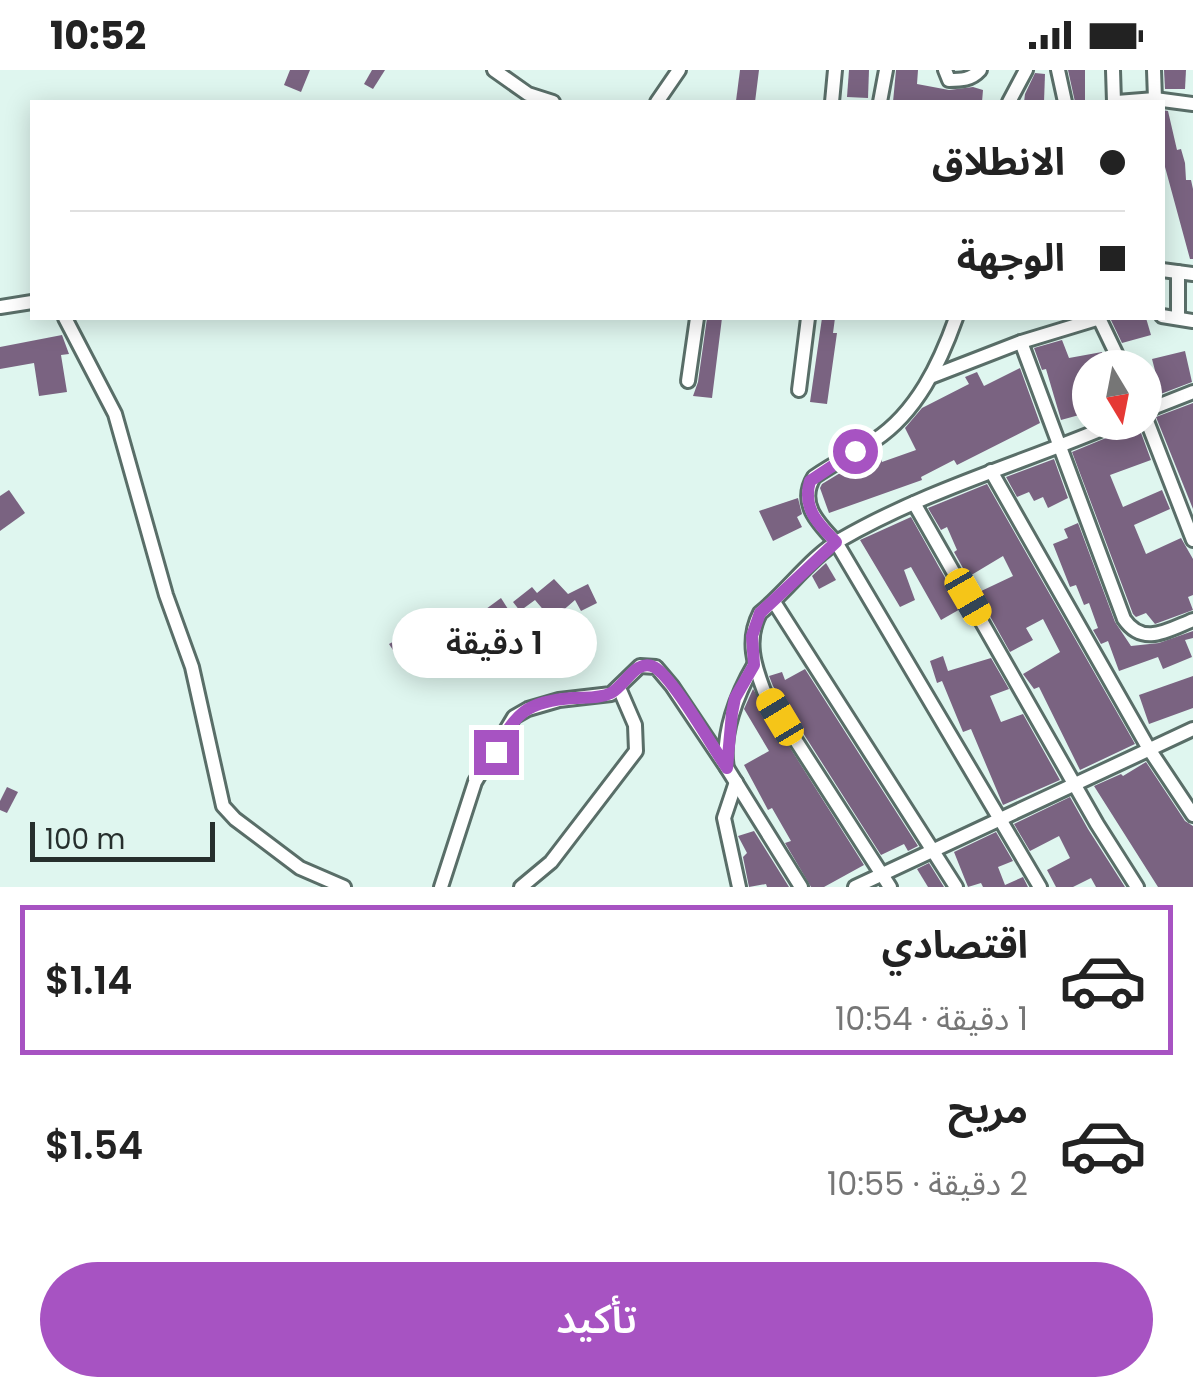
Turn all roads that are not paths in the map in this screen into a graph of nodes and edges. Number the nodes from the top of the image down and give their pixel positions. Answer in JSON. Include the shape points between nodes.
{"nodes":[{"id":1,"x":494,"y":70,"type":"edge"},
{"id":2,"x":679,"y":70,"type":"edge"},
{"id":3,"x":835,"y":70,"type":"edge"},
{"id":4,"x":886,"y":70,"type":"edge"},
{"id":5,"x":945,"y":70,"type":"edge"},
{"id":6,"x":980,"y":70,"type":"edge"},
{"id":7,"x":1026,"y":70,"type":"edge"},
{"id":8,"x":1058,"y":70,"type":"edge"},
{"id":9,"x":1113,"y":70,"type":"edge"},
{"id":10,"x":1154,"y":70,"type":"edge"},
{"id":11,"x":1155,"y":99,"type":"junction"},
{"id":12,"x":548,"y":100,"type":"edge"},
{"id":13,"x":658,"y":100,"type":"edge"},
{"id":14,"x":832,"y":100,"type":"edge"},
{"id":15,"x":880,"y":100,"type":"edge"},
{"id":16,"x":1010,"y":100,"type":"edge"},
{"id":17,"x":1064,"y":100,"type":"edge"},
{"id":18,"x":1116,"y":100,"type":"edge"},
{"id":19,"x":1142,"y":100,"type":"edge"},
{"id":20,"x":1163,"y":100,"type":"edge"},
{"id":21,"x":1165,"y":100,"type":"edge"},
{"id":22,"x":1193,"y":104,"type":"edge"},
{"id":23,"x":1186,"y":273,"type":"edge"},
{"id":24,"x":30,"y":302,"type":"edge"},
{"id":25,"x":0,"y":307,"type":"edge"},
{"id":26,"x":1165,"y":316,"type":"edge"},
{"id":27,"x":1178,"y":317,"type":"junction"},
{"id":28,"x":66,"y":320,"type":"edge"},
{"id":29,"x":697,"y":320,"type":"edge"},
{"id":30,"x":808,"y":320,"type":"edge"},
{"id":31,"x":955,"y":320,"type":"edge"},
{"id":32,"x":1093,"y":320,"type":"edge"},
{"id":33,"x":1101,"y":320,"type":"edge"},
{"id":34,"x":1193,"y":322,"type":"edge"},
{"id":35,"x":1021,"y":342,"type":"junction"},
{"id":36,"x":1114,"y":350,"type":"edge"},
{"id":37,"x":933,"y":376,"type":"junction"},
{"id":38,"x":688,"y":381,"type":"dead end"},
{"id":39,"x":799,"y":390,"type":"dead end"},
{"id":40,"x":1193,"y":392,"type":"edge"},
{"id":41,"x":1162,"y":406,"type":"edge"},
{"id":42,"x":1077,"y":440,"type":"edge"},
{"id":43,"x":1156,"y":440,"type":"edge"},
{"id":44,"x":1061,"y":447,"type":"junction"},
{"id":45,"x":990,"y":471,"type":"junction"},
{"id":46,"x":914,"y":503,"type":"junction"},
{"id":47,"x":1190,"y":522,"type":"edge"},
{"id":48,"x":1193,"y":540,"type":"edge"},
{"id":49,"x":836,"y":542,"type":"junction"},
{"id":50,"x":774,"y":602,"type":"junction"},
{"id":51,"x":1193,"y":620,"type":"edge"},
{"id":52,"x":754,"y":665,"type":"junction"},
{"id":53,"x":620,"y":688,"type":"junction"},
{"id":54,"x":1193,"y":728,"type":"edge"},
{"id":55,"x":1149,"y":749,"type":"junction"},
{"id":56,"x":727,"y":768,"type":"junction"},
{"id":57,"x":736,"y":782,"type":"junction"},
{"id":58,"x":1074,"y":784,"type":"junction"},
{"id":59,"x":1193,"y":815,"type":"edge"},
{"id":60,"x":1001,"y":818,"type":"junction"},
{"id":61,"x":934,"y":851,"type":"junction"},
{"id":62,"x":886,"y":881,"type":"edge"},
{"id":63,"x":344,"y":887,"type":"edge"},
{"id":64,"x":441,"y":887,"type":"edge"},
{"id":65,"x":521,"y":887,"type":"edge"},
{"id":66,"x":739,"y":887,"type":"edge"},
{"id":67,"x":802,"y":887,"type":"edge"},
{"id":68,"x":855,"y":887,"type":"edge"},
{"id":69,"x":956,"y":887,"type":"edge"},
{"id":70,"x":1040,"y":887,"type":"edge"},
{"id":71,"x":1137,"y":887,"type":"edge"}],
"edges":[{"from":1,"to":12,"type":"street"},
{"from":2,"to":13,"type":"street"},
{"from":3,"to":14,"type":"street"},
{"from":4,"to":15,"type":"street"},
{"from":5,"to":6,"type":"street","via":[[949,80]]},
{"from":7,"to":16,"type":"street"},
{"from":8,"to":17,"type":"street"},
{"from":9,"to":18,"type":"street"},
{"from":10,"to":11,"type":"street"},
{"from":11,"to":19,"type":"street"},
{"from":11,"to":20,"type":"street"},
{"from":21,"to":22,"type":"street"},
{"from":23,"to":27,"type":"street"},
{"from":24,"to":25,"type":"street"},
{"from":26,"to":27,"type":"street"},
{"from":27,"to":34,"type":"street"},
{"from":28,"to":63,"type":"street","via":[[115,414],[192,667],[223,806],[300,868]]},
{"from":29,"to":38,"type":"street"},
{"from":30,"to":39,"type":"street"},
{"from":31,"to":37,"type":"street"},
{"from":32,"to":35,"type":"street"},
{"from":33,"to":36,"type":"street"},
{"from":35,"to":37,"type":"street"},
{"from":35,"to":44,"type":"street"},
{"from":37,"to":49,"type":"street","via":[[878,438],[810,481],[814,520]]},
{"from":40,"to":41,"type":"street"},
{"from":42,"to":44,"type":"street"},
{"from":43,"to":47,"type":"street"},
{"from":44,"to":45,"type":"street"},
{"from":44,"to":51,"type":"street","via":[[1128,626],[1151,636]]},
{"from":45,"to":46,"type":"street"},
{"from":45,"to":55,"type":"street"},
{"from":46,"to":49,"type":"street"},
{"from":46,"to":58,"type":"street"},
{"from":47,"to":48,"type":"street"},
{"from":49,"to":50,"type":"street"},
{"from":49,"to":60,"type":"street"},
{"from":50,"to":52,"type":"street","via":[[755,623]]},
{"from":50,"to":61,"type":"street"},
{"from":52,"to":56,"type":"street","via":[[735,698]]},
{"from":52,"to":62,"type":"street","via":[[764,691]]},
{"from":53,"to":56,"type":"street","via":[[640,666],[656,667]]},
{"from":53,"to":64,"type":"street","via":[[514,717],[474,782]]},
{"from":53,"to":65,"type":"street","via":[[635,724],[636,752],[551,862]]},
{"from":54,"to":55,"type":"street"},
{"from":55,"to":58,"type":"street"},
{"from":55,"to":59,"type":"street"},
{"from":56,"to":57,"type":"street"},
{"from":57,"to":66,"type":"street","via":[[724,818]]},
{"from":57,"to":67,"type":"street"},
{"from":58,"to":60,"type":"street"},
{"from":58,"to":71,"type":"street"},
{"from":60,"to":61,"type":"street"},
{"from":60,"to":70,"type":"street"},
{"from":61,"to":62,"type":"street"},
{"from":61,"to":69,"type":"street"},
{"from":62,"to":68,"type":"street"}]}
